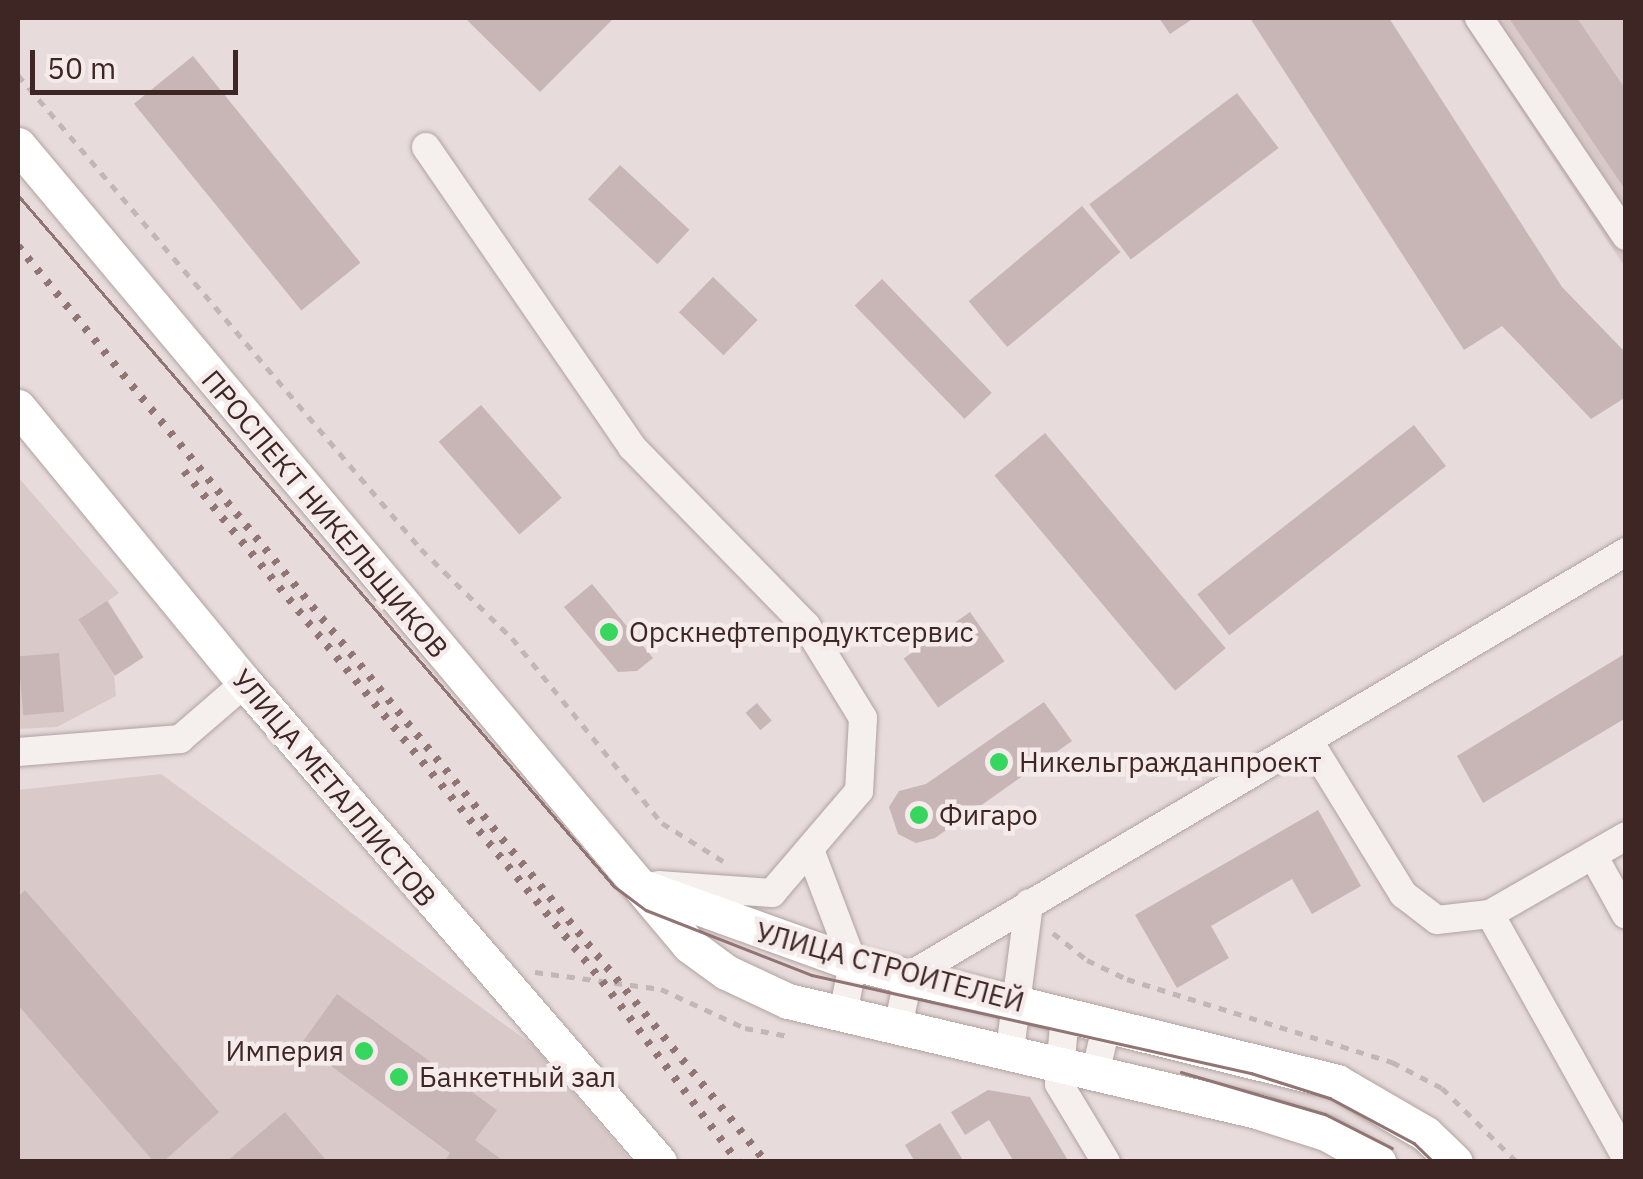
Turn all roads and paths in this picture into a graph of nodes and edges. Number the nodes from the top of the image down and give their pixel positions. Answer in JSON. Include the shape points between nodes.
{"nodes":[{"id":1,"x":1479,"y":18,"type":"edge"},
{"id":2,"x":18,"y":75,"type":"edge"},
{"id":3,"x":18,"y":145,"type":"edge"},
{"id":4,"x":426,"y":147,"type":"dead end"},
{"id":5,"x":1626,"y":236,"type":"edge"},
{"id":6,"x":18,"y":407,"type":"edge"},
{"id":7,"x":1626,"y":552,"type":"edge"},
{"id":8,"x":245,"y":684,"type":"junction"},
{"id":9,"x":1308,"y":740,"type":"junction"},
{"id":10,"x":18,"y":752,"type":"edge"},
{"id":11,"x":1626,"y":836,"type":"edge"},
{"id":12,"x":810,"y":850,"type":"junction"},
{"id":13,"x":1593,"y":855,"type":"junction"},
{"id":14,"x":632,"y":883,"type":"junction"},
{"id":15,"x":772,"y":892,"type":"junction"},
{"id":16,"x":1029,"y":903,"type":"junction"},
{"id":17,"x":1490,"y":914,"type":"junction"},
{"id":18,"x":1626,"y":915,"type":"edge"},
{"id":19,"x":853,"y":963,"type":"junction"},
{"id":20,"x":909,"y":976,"type":"junction"},
{"id":21,"x":1021,"y":1002,"type":"junction"},
{"id":22,"x":1065,"y":1013,"type":"junction"},
{"id":23,"x":844,"y":1014,"type":"junction"},
{"id":24,"x":1108,"y":1024,"type":"junction"},
{"id":25,"x":898,"y":1026,"type":"junction"},
{"id":26,"x":1010,"y":1050,"type":"junction"},
{"id":27,"x":1059,"y":1061,"type":"junction"},
{"id":28,"x":1096,"y":1070,"type":"junction"},
{"id":29,"x":1626,"y":1157,"type":"edge"},
{"id":30,"x":659,"y":1162,"type":"edge"},
{"id":31,"x":1106,"y":1162,"type":"edge"},
{"id":32,"x":1378,"y":1162,"type":"edge"},
{"id":33,"x":1455,"y":1162,"type":"edge"},
{"id":34,"x":1516,"y":1162,"type":"edge"}],
"edges":[{"from":1,"to":5,"type":"street"},
{"from":2,"to":15,"type":"path","via":[[421,549],[512,638],[662,822]]},
{"from":3,"to":14,"type":"main road","name":"ПРОСПЕКТ НИКЕЛЬЩИКОВ"},
{"from":4,"to":12,"type":"street","via":[[632,447],[806,625],[863,718],[859,791]]},
{"from":6,"to":8,"type":"main road","name":"УЛИЦА МЕТАЛЛИСТОВ"},
{"from":7,"to":9,"type":"street"},
{"from":8,"to":10,"type":"street","via":[[180,740]]},
{"from":8,"to":30,"type":"main road","name":"УЛИЦА МЕТАЛЛИСТОВ"},
{"from":9,"to":16,"type":"street"},
{"from":9,"to":17,"type":"street","via":[[1403,894],[1437,920]]},
{"from":11,"to":13,"type":"street"},
{"from":12,"to":15,"type":"street"},
{"from":12,"to":19,"type":"street"},
{"from":13,"to":17,"type":"street"},
{"from":13,"to":18,"type":"street"},
{"from":14,"to":15,"type":"street"},
{"from":14,"to":19,"type":"main road","name":"УЛИЦА СТРОИТЕЛЕЙ"},
{"from":14,"to":23,"type":"main road","name":"УЛИЦА СТРОИТЕЛЕЙ","via":[[688,945],[726,972],[788,1001]]},
{"from":16,"to":20,"type":"street"},
{"from":16,"to":21,"type":"street"},
{"from":16,"to":34,"type":"path","via":[[1087,960],[1127,979],[1327,1040],[1442,1088]]},
{"from":17,"to":29,"type":"street"},
{"from":19,"to":20,"type":"main road","name":"УЛИЦА СТРОИТЕЛЕЙ"},
{"from":19,"to":23,"type":"street"},
{"from":20,"to":21,"type":"main road","name":"УЛИЦА СТРОИТЕЛЕЙ"},
{"from":20,"to":25,"type":"street"},
{"from":21,"to":22,"type":"main road","name":"УЛИЦА СТРОИТЕЛЕЙ"},
{"from":21,"to":26,"type":"street"},
{"from":22,"to":24,"type":"main road","name":"УЛИЦА СТРОИТЕЛЕЙ"},
{"from":22,"to":27,"type":"street"},
{"from":23,"to":25,"type":"main road","name":"УЛИЦА СТРОИТЕЛЕЙ"},
{"from":24,"to":28,"type":"street"},
{"from":24,"to":33,"type":"main road","name":"УЛИЦА СТРОИТЕЛЕЙ","via":[[1337,1082],[1426,1134]]},
{"from":25,"to":26,"type":"main road","name":"УЛИЦА СТРОИТЕЛЕЙ"},
{"from":26,"to":27,"type":"main road","name":"УЛИЦА СТРОИТЕЛЕЙ"},
{"from":27,"to":28,"type":"main road","name":"УЛИЦА СТРОИТЕЛЕЙ"},
{"from":27,"to":31,"type":"street","via":[[1059,1084]]},
{"from":28,"to":32,"type":"main road","name":"УЛИЦА СТРОИТЕЛЕЙ","via":[[1326,1132]]}]}
